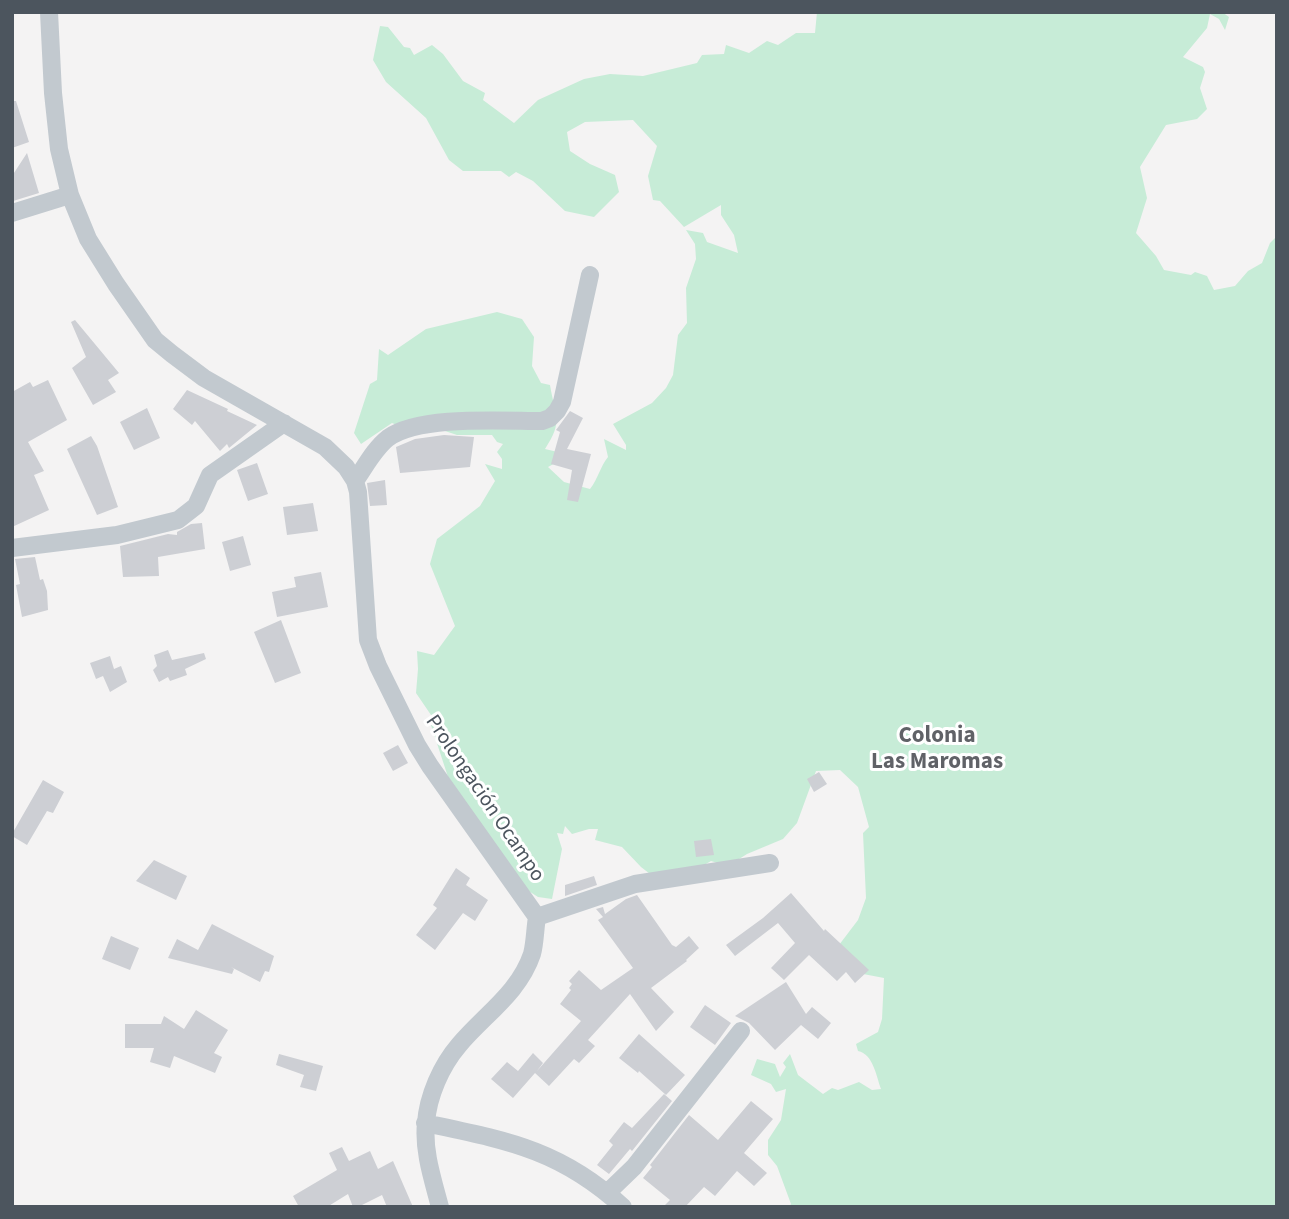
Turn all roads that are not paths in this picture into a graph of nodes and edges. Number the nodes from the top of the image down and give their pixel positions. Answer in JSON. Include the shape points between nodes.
{"nodes":[{"id":1,"x":48,"y":12,"type":"edge"},
{"id":2,"x":70,"y":195,"type":"junction"},
{"id":3,"x":12,"y":213,"type":"edge"},
{"id":4,"x":590,"y":275,"type":"dead end"},
{"id":5,"x":284,"y":423,"type":"junction"},
{"id":6,"x":355,"y":481,"type":"junction"},
{"id":7,"x":12,"y":548,"type":"edge"},
{"id":8,"x":770,"y":863,"type":"dead end"},
{"id":9,"x":537,"y":917,"type":"junction"},
{"id":10,"x":741,"y":1031,"type":"dead end"},
{"id":11,"x":425,"y":1124,"type":"junction"},
{"id":12,"x":607,"y":1193,"type":"junction"},
{"id":13,"x":440,"y":1207,"type":"edge"},
{"id":14,"x":623,"y":1207,"type":"edge"}],
"edges":[{"from":1,"to":2,"type":"street","via":[[53,93]]},
{"from":2,"to":3,"type":"street"},
{"from":2,"to":5,"type":"street","via":[[88,239],[155,340],[204,378]]},
{"from":4,"to":6,"type":"street","via":[[562,402],[550,418],[404,429],[375,451]]},
{"from":5,"to":6,"type":"street","via":[[336,455]]},
{"from":5,"to":7,"type":"street","via":[[209,475],[196,506],[178,520],[117,534]]},
{"from":6,"to":9,"type":"street","name":"Prolongación Ocampo","via":[[371,651],[417,746]]},
{"from":8,"to":9,"type":"street","via":[[635,884]]},
{"from":9,"to":11,"type":"street","name":"Prolongación Ocampo","via":[[532,954],[520,979],[448,1061],[431,1096]]},
{"from":10,"to":12,"type":"street","via":[[634,1167]]},
{"from":11,"to":12,"type":"street","via":[[527,1147]]},
{"from":11,"to":13,"type":"street","name":"Prolongación Ocampo"},
{"from":12,"to":14,"type":"street"}]}
